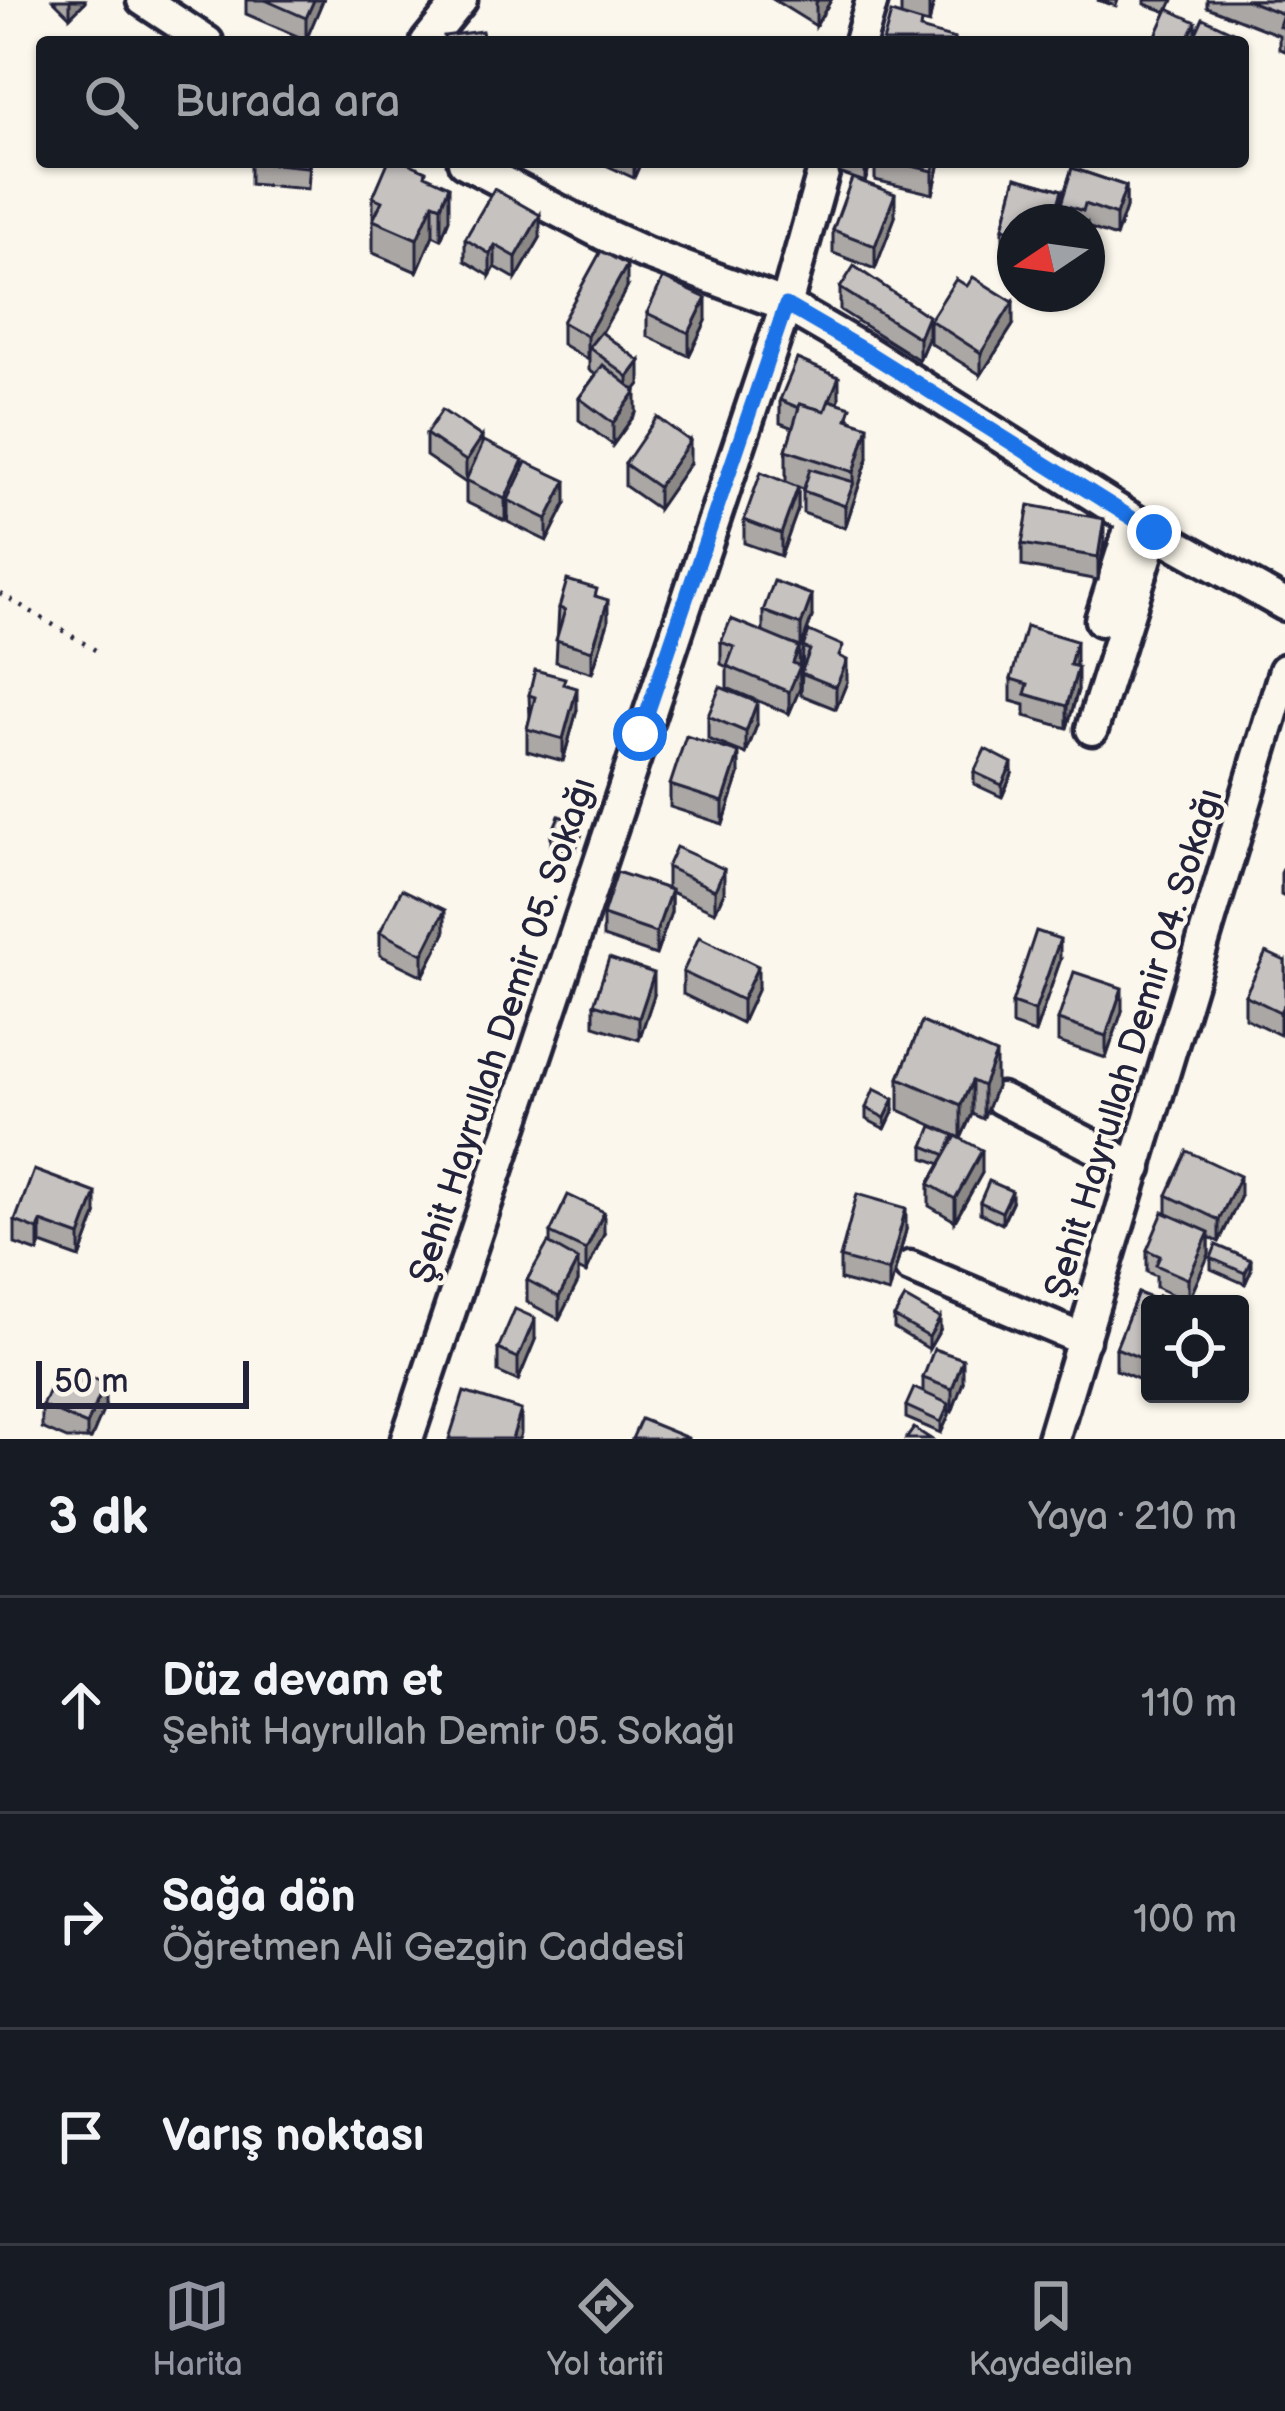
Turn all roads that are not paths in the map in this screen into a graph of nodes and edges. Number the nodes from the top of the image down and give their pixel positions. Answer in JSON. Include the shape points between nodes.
{"nodes":[{"id":1,"x":143,"y":0,"type":"edge"},
{"id":2,"x":461,"y":0,"type":"edge"},
{"id":3,"x":872,"y":0,"type":"edge"},
{"id":4,"x":198,"y":36,"type":"edge"},
{"id":5,"x":432,"y":36,"type":"edge"},
{"id":6,"x":862,"y":36,"type":"edge"},
{"id":7,"x":476,"y":168,"type":"edge"},
{"id":8,"x":824,"y":168,"type":"edge"},
{"id":9,"x":786,"y":305,"type":"junction"},
{"id":10,"x":1144,"y":526,"type":"junction"},
{"id":11,"x":1285,"y":605,"type":"edge"},
{"id":12,"x":1102,"y":620,"type":"dead end"},
{"id":13,"x":1285,"y":670,"type":"edge"},
{"id":14,"x":1092,"y":729,"type":"dead end"},
{"id":15,"x":1001,"y":1099,"type":"dead end"},
{"id":16,"x":1136,"y":1168,"type":"junction"},
{"id":17,"x":910,"y":1267,"type":"dead end"},
{"id":18,"x":1084,"y":1340,"type":"junction"},
{"id":19,"x":407,"y":1439,"type":"edge"},
{"id":20,"x":1053,"y":1439,"type":"edge"}],
"edges":[{"from":1,"to":4,"type":"street"},
{"from":2,"to":5,"type":"street"},
{"from":3,"to":6,"type":"street"},
{"from":7,"to":9,"type":"street","via":[[645,253]]},
{"from":8,"to":9,"type":"street","name":"Şehit Hayrullah Demir 05. Sokağı"},
{"from":9,"to":10,"type":"street"},
{"from":9,"to":19,"type":"street","name":"Şehit Hayrullah Demir 05. Sokağı"},
{"from":10,"to":11,"type":"street"},
{"from":10,"to":12,"type":"street"},
{"from":10,"to":14,"type":"street"},
{"from":13,"to":16,"type":"street","name":"Şehit Hayrullah Demir 04. Sokağı"},
{"from":15,"to":16,"type":"street"},
{"from":16,"to":18,"type":"street","name":"Şehit Hayrullah Demir 04. Sokağı"},
{"from":17,"to":18,"type":"street"},
{"from":18,"to":20,"type":"street","name":"Şehit Hayrullah Demir 04. Sokağı"}]}
